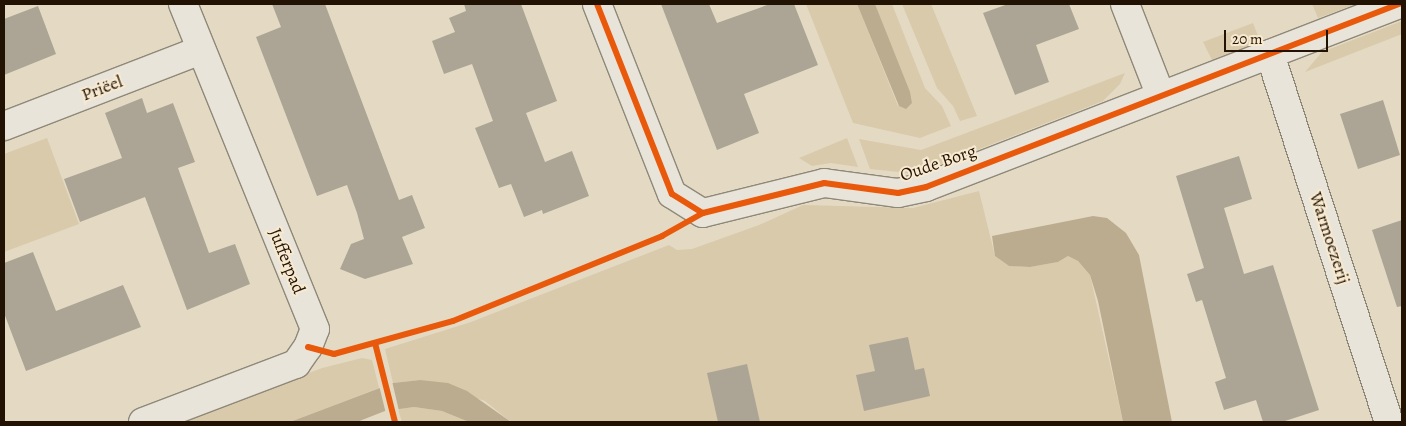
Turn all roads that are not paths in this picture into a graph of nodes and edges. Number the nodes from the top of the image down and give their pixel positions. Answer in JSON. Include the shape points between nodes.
{"nodes":[{"id":1,"x":183,"y":4,"type":"edge"},
{"id":2,"x":597,"y":4,"type":"edge"},
{"id":3,"x":1125,"y":4,"type":"edge"},
{"id":4,"x":1399,"y":4,"type":"edge"},
{"id":5,"x":200,"y":50,"type":"junction"},
{"id":6,"x":1270,"y":54,"type":"junction"},
{"id":7,"x":1160,"y":94,"type":"junction"},
{"id":8,"x":4,"y":126,"type":"edge"},
{"id":9,"x":143,"y":422,"type":"edge"},
{"id":10,"x":1389,"y":422,"type":"edge"}],
"edges":[{"from":1,"to":5,"type":"street","name":"Jufferpad"},
{"from":2,"to":7,"type":"street","name":"Oude Borg","via":[[672,194],[703,213],[824,183],[898,193],[926,187]]},
{"from":3,"to":7,"type":"street"},
{"from":4,"to":6,"type":"street","name":"Oude Borg"},
{"from":5,"to":8,"type":"street","name":"Priëel"},
{"from":5,"to":9,"type":"street","name":"Jufferpad","via":[[315,329],[296,364]]},
{"from":6,"to":7,"type":"street","name":"Oude Borg"},
{"from":6,"to":10,"type":"street","name":"Warmoezerij"}]}
